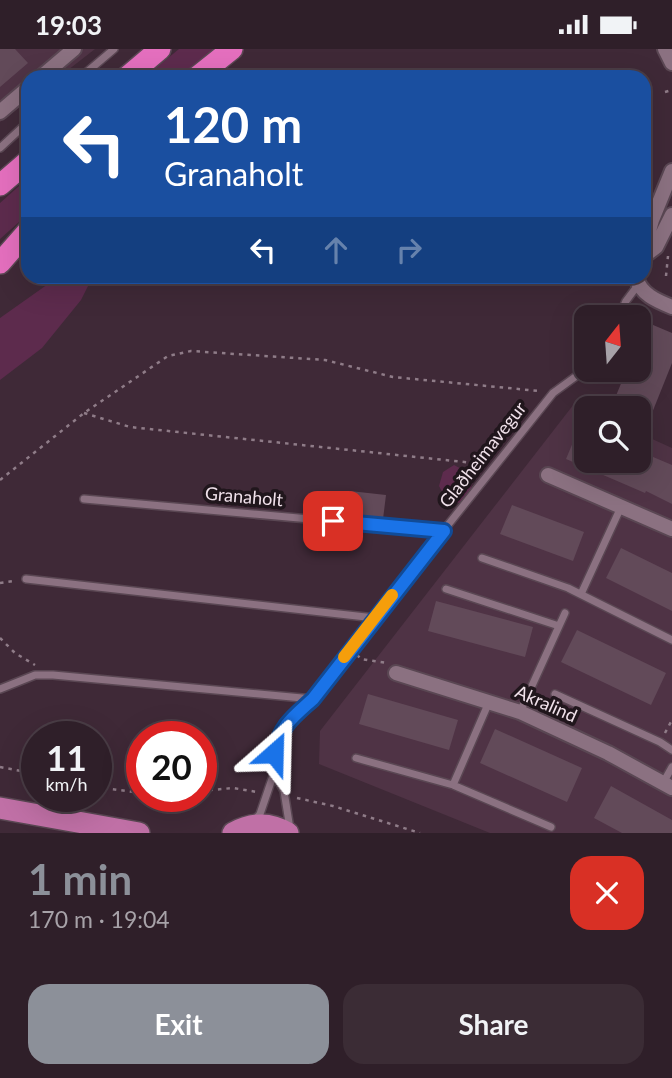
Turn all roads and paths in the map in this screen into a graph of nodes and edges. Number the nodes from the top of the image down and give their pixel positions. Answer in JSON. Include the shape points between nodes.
{"nodes":[{"id":1,"x":74,"y":49,"type":"edge"},
{"id":2,"x":114,"y":49,"type":"edge"},
{"id":3,"x":160,"y":49,"type":"edge"},
{"id":4,"x":665,"y":49,"type":"edge"},
{"id":5,"x":232,"y":50,"type":"edge"},
{"id":6,"x":672,"y":63,"type":"edge"},
{"id":7,"x":49,"y":70,"type":"edge"},
{"id":8,"x":89,"y":70,"type":"edge"},
{"id":9,"x":135,"y":70,"type":"edge"},
{"id":10,"x":206,"y":70,"type":"edge"},
{"id":11,"x":672,"y":90,"type":"edge"},
{"id":12,"x":665,"y":92,"type":"dead end"},
{"id":13,"x":21,"y":94,"type":"edge"},
{"id":14,"x":0,"y":112,"type":"edge"},
{"id":15,"x":21,"y":128,"type":"edge"},
{"id":16,"x":0,"y":148,"type":"edge"},
{"id":17,"x":21,"y":160,"type":"edge"},
{"id":18,"x":21,"y":168,"type":"edge"},
{"id":19,"x":672,"y":171,"type":"edge"},
{"id":20,"x":0,"y":174,"type":"edge"},
{"id":21,"x":0,"y":185,"type":"edge"},
{"id":22,"x":672,"y":215,"type":"edge"},
{"id":23,"x":651,"y":224,"type":"edge"},
{"id":24,"x":21,"y":228,"type":"edge"},
{"id":25,"x":21,"y":239,"type":"edge"},
{"id":26,"x":0,"y":246,"type":"edge"},
{"id":27,"x":651,"y":251,"type":"edge"},
{"id":28,"x":669,"y":254,"type":"dead end"},
{"id":29,"x":0,"y":264,"type":"edge"},
{"id":30,"x":666,"y":277,"type":"dead end"},
{"id":31,"x":635,"y":284,"type":"edge"},
{"id":32,"x":640,"y":284,"type":"edge"},
{"id":33,"x":624,"y":305,"type":"edge"},
{"id":34,"x":672,"y":307,"type":"edge"},
{"id":35,"x":574,"y":378,"type":"edge"},
{"id":36,"x":553,"y":393,"type":"junction"},
{"id":37,"x":84,"y":413,"type":"junction"},
{"id":38,"x":496,"y":465,"type":"junction"},
{"id":39,"x":548,"y":475,"type":"dead end"},
{"id":40,"x":0,"y":480,"type":"edge"},
{"id":41,"x":84,"y":499,"type":"dead end"},
{"id":42,"x":621,"y":507,"type":"junction"},
{"id":43,"x":672,"y":530,"type":"edge"},
{"id":44,"x":444,"y":531,"type":"junction"},
{"id":45,"x":482,"y":558,"type":"dead end"},
{"id":46,"x":26,"y":579,"type":"joint"},
{"id":47,"x":0,"y":583,"type":"edge"},
{"id":48,"x":446,"y":589,"type":"dead end"},
{"id":49,"x":582,"y":594,"type":"junction"},
{"id":50,"x":565,"y":613,"type":"dead end"},
{"id":51,"x":374,"y":618,"type":"junction"},
{"id":52,"x":559,"y":626,"type":"junction"},
{"id":53,"x":0,"y":638,"type":"edge"},
{"id":54,"x":672,"y":640,"type":"edge"},
{"id":55,"x":350,"y":649,"type":"junction"},
{"id":56,"x":396,"y":673,"type":"joint"},
{"id":57,"x":52,"y":675,"type":"junction"},
{"id":58,"x":0,"y":688,"type":"edge"},
{"id":59,"x":555,"y":694,"type":"dead end"},
{"id":60,"x":313,"y":699,"type":"junction"},
{"id":61,"x":490,"y":701,"type":"junction"},
{"id":62,"x":520,"y":712,"type":"junction"},
{"id":63,"x":672,"y":750,"type":"edge"},
{"id":64,"x":356,"y":758,"type":"dead end"},
{"id":65,"x":0,"y":767,"type":"edge"},
{"id":66,"x":672,"y":767,"type":"edge"},
{"id":67,"x":21,"y":772,"type":"edge"},
{"id":68,"x":274,"y":773,"type":"junction"},
{"id":69,"x":453,"y":785,"type":"junction"},
{"id":70,"x":667,"y":786,"type":"edge"},
{"id":71,"x":217,"y":790,"type":"edge"},
{"id":72,"x":259,"y":792,"type":"dead end"},
{"id":73,"x":294,"y":797,"type":"dead end"},
{"id":74,"x":0,"y":808,"type":"edge"},
{"id":75,"x":0,"y":815,"type":"edge"},
{"id":76,"x":551,"y":827,"type":"dead end"},
{"id":77,"x":237,"y":831,"type":"edge"},
{"id":78,"x":96,"y":833,"type":"edge"},
{"id":79,"x":139,"y":833,"type":"edge"},
{"id":80,"x":290,"y":833,"type":"edge"},
{"id":81,"x":420,"y":833,"type":"edge"}],
"edges":[{"from":1,"to":7,"type":"street"},
{"from":2,"to":8,"type":"lane"},
{"from":3,"to":9,"type":"highway"},
{"from":4,"to":6,"type":"street"},
{"from":5,"to":10,"type":"highway"},
{"from":11,"to":12,"type":"path"},
{"from":13,"to":14,"type":"street"},
{"from":15,"to":16,"type":"lane"},
{"from":17,"to":20,"type":"highway"},
{"from":18,"to":21,"type":"highway"},
{"from":19,"to":23,"type":"street"},
{"from":22,"to":27,"type":"street"},
{"from":24,"to":26,"type":"highway"},
{"from":25,"to":29,"type":"highway"},
{"from":28,"to":30,"type":"path"},
{"from":31,"to":33,"type":"lane"},
{"from":32,"to":34,"type":"street","via":[[656,300]]},
{"from":35,"to":36,"type":"lane","name":"Glaðheimavegur"},
{"from":36,"to":37,"type":"path","via":[[393,377],[325,360],[191,351],[168,356]]},
{"from":36,"to":38,"type":"lane","name":"Glaðheimavegur"},
{"from":37,"to":38,"type":"path","via":[[130,427]]},
{"from":37,"to":40,"type":"path"},
{"from":38,"to":44,"type":"lane","name":"Glaðheimavegur"},
{"from":39,"to":42,"type":"street"},
{"from":41,"to":44,"type":"lane","name":"Granaholt"},
{"from":42,"to":43,"type":"street"},
{"from":42,"to":49,"type":"lane"},
{"from":44,"to":51,"type":"lane","name":"Glaðheimavegur"},
{"from":45,"to":49,"type":"lane"},
{"from":46,"to":47,"type":"path"},
{"from":46,"to":51,"type":"lane"},
{"from":48,"to":52,"type":"lane"},
{"from":49,"to":54,"type":"lane"},
{"from":50,"to":52,"type":"lane"},
{"from":51,"to":55,"type":"lane","name":"Glaðheimavegur"},
{"from":52,"to":62,"type":"lane"},
{"from":53,"to":57,"type":"path","via":[[15,653]]},
{"from":55,"to":56,"type":"path","via":[[361,659],[395,664]]},
{"from":55,"to":60,"type":"lane","name":"Glaðheimavegur"},
{"from":56,"to":61,"type":"street","name":"Akralind"},
{"from":57,"to":58,"type":"lane","via":[[35,675]]},
{"from":57,"to":60,"type":"lane"},
{"from":59,"to":63,"type":"lane"},
{"from":60,"to":68,"type":"lane","name":"Glaðheimavegur","via":[[279,734]]},
{"from":61,"to":62,"type":"street","name":"Akralind"},
{"from":61,"to":69,"type":"lane"},
{"from":62,"to":70,"type":"street","name":"Akralind"},
{"from":64,"to":69,"type":"lane"},
{"from":65,"to":67,"type":"path"},
{"from":66,"to":70,"type":"lane"},
{"from":68,"to":77,"type":"lane","name":"Glaðheimavegur","via":[[260,814]]},
{"from":68,"to":80,"type":"lane","name":"Glaðheimavegur","via":[[284,791]]},
{"from":69,"to":76,"type":"lane"},
{"from":71,"to":72,"type":"path"},
{"from":73,"to":81,"type":"path"},
{"from":74,"to":79,"type":"main road"},
{"from":75,"to":78,"type":"main road"},
{"from":77,"to":80,"type":"main road","via":[[268,825]]}]}
